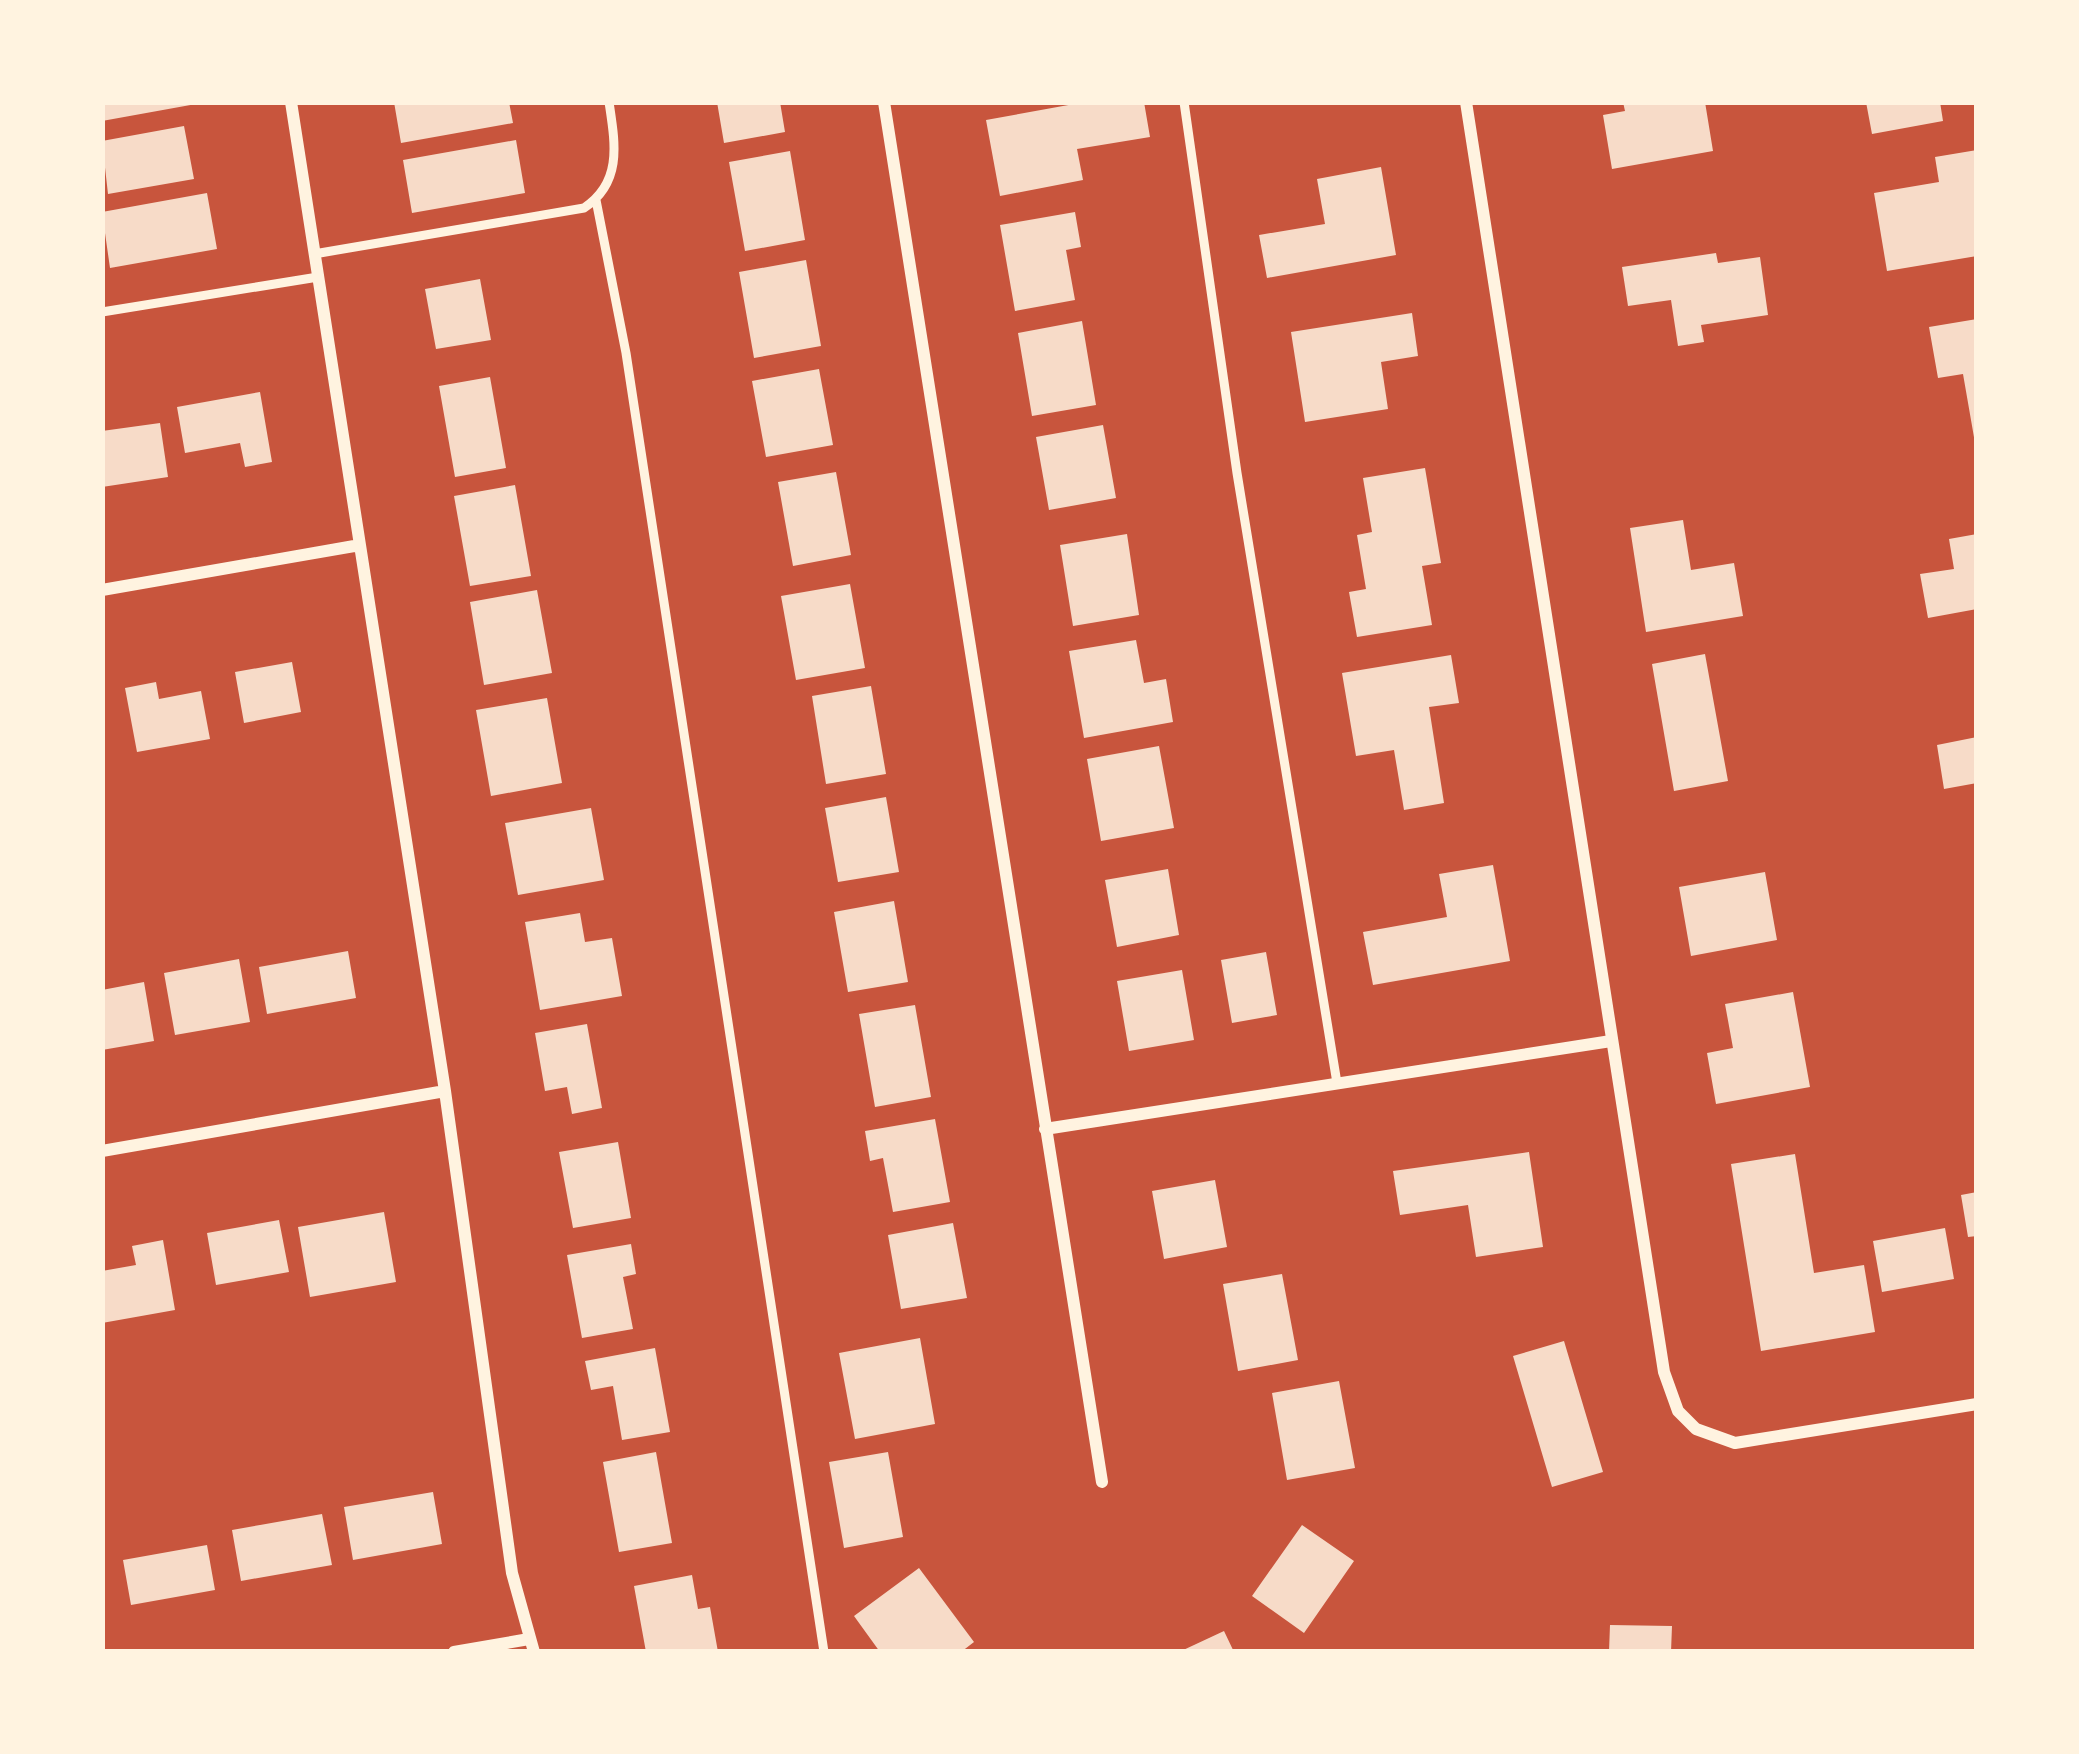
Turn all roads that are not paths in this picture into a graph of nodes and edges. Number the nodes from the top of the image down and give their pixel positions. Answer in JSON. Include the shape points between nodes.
{"nodes":[{"id":1,"x":291,"y":102,"type":"edge"},
{"id":2,"x":609,"y":102,"type":"edge"},
{"id":3,"x":884,"y":102,"type":"edge"},
{"id":4,"x":1184,"y":102,"type":"edge"},
{"id":5,"x":1466,"y":102,"type":"edge"},
{"id":6,"x":596,"y":200,"type":"junction"},
{"id":7,"x":314,"y":254,"type":"junction"},
{"id":8,"x":318,"y":277,"type":"junction"},
{"id":9,"x":102,"y":312,"type":"edge"},
{"id":10,"x":360,"y":544,"type":"junction"},
{"id":11,"x":102,"y":590,"type":"edge"},
{"id":12,"x":1611,"y":1041,"type":"junction"},
{"id":13,"x":1337,"y":1083,"type":"junction"},
{"id":14,"x":445,"y":1091,"type":"junction"},
{"id":15,"x":1046,"y":1129,"type":"junction"},
{"id":16,"x":102,"y":1151,"type":"edge"},
{"id":17,"x":1977,"y":1404,"type":"edge"},
{"id":18,"x":1102,"y":1482,"type":"dead end"},
{"id":19,"x":532,"y":1646,"type":"edge"},
{"id":20,"x":454,"y":1652,"type":"edge"},
{"id":21,"x":824,"y":1652,"type":"edge"}],
"edges":[{"from":1,"to":7,"type":"street"},
{"from":2,"to":6,"type":"lane","via":[[614,170]]},
{"from":3,"to":15,"type":"street"},
{"from":4,"to":13,"type":"lane"},
{"from":5,"to":12,"type":"street"},
{"from":6,"to":7,"type":"lane","via":[[574,211]]},
{"from":6,"to":21,"type":"lane"},
{"from":7,"to":8,"type":"street"},
{"from":8,"to":9,"type":"lane"},
{"from":8,"to":10,"type":"street"},
{"from":10,"to":11,"type":"street"},
{"from":10,"to":14,"type":"street"},
{"from":12,"to":13,"type":"street"},
{"from":12,"to":17,"type":"street","via":[[1664,1372],[1678,1411],[1696,1429],[1735,1443]]},
{"from":13,"to":15,"type":"street"},
{"from":14,"to":16,"type":"street"},
{"from":14,"to":19,"type":"street","via":[[512,1574]]},
{"from":15,"to":18,"type":"street"},
{"from":19,"to":20,"type":"street"}]}
